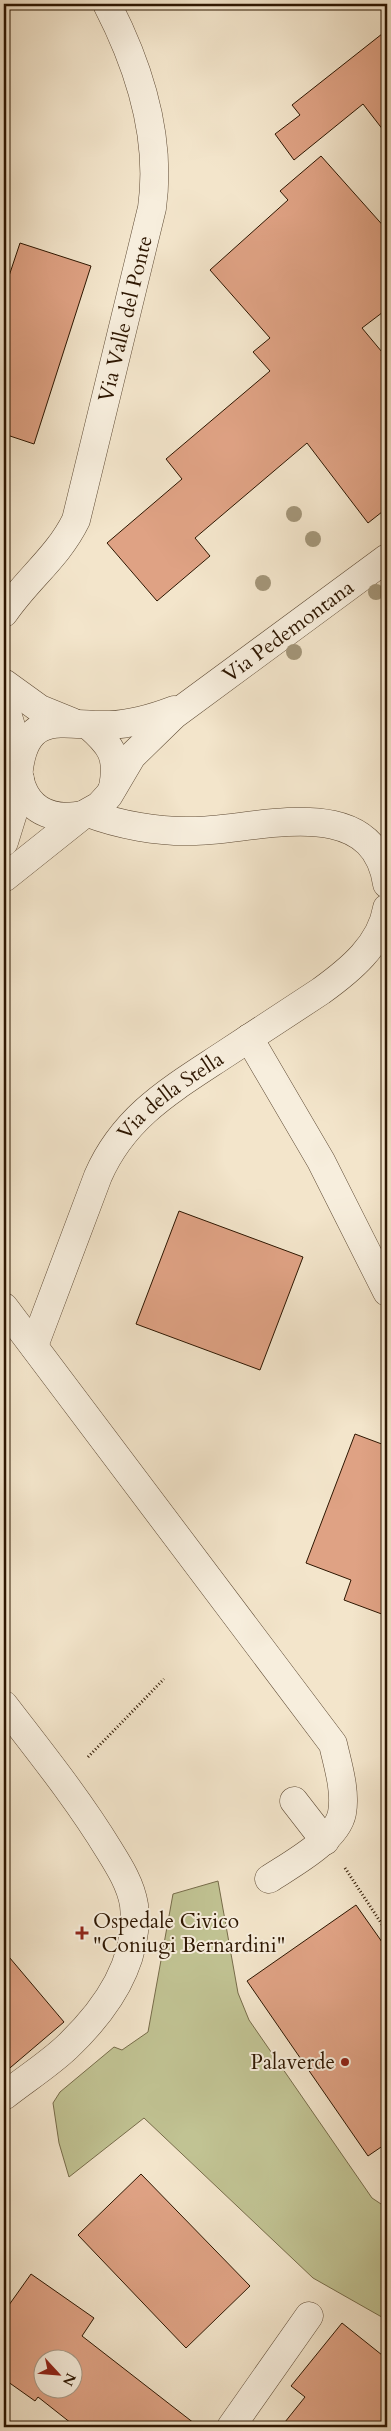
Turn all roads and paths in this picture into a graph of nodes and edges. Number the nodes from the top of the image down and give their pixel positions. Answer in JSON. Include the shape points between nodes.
{"nodes":[{"id":1,"x":107,"y":4,"type":"edge"},
{"id":2,"x":387,"y":558,"type":"edge"},
{"id":3,"x":4,"y":612,"type":"edge"},
{"id":4,"x":4,"y":684,"type":"edge"},
{"id":5,"x":4,"y":703,"type":"edge"},
{"id":6,"x":189,"y":704,"type":"junction"},
{"id":7,"x":82,"y":724,"type":"junction"},
{"id":8,"x":20,"y":774,"type":"junction"},
{"id":9,"x":112,"y":789,"type":"junction"},
{"id":10,"x":85,"y":814,"type":"junction"},
{"id":11,"x":193,"y":832,"type":"junction"},
{"id":12,"x":4,"y":842,"type":"edge"},
{"id":13,"x":4,"y":878,"type":"edge"},
{"id":14,"x":387,"y":884,"type":"edge"},
{"id":15,"x":387,"y":908,"type":"edge"},
{"id":16,"x":249,"y":1038,"type":"junction"},
{"id":17,"x":387,"y":1292,"type":"edge"},
{"id":18,"x":4,"y":1307,"type":"edge"},
{"id":19,"x":34,"y":1346,"type":"junction"},
{"id":20,"x":164,"y":1679,"type":"dead end"},
{"id":21,"x":4,"y":1705,"type":"edge"},
{"id":22,"x":63,"y":1782,"type":"junction"},
{"id":23,"x":294,"y":1801,"type":"dead end"},
{"id":24,"x":325,"y":1841,"type":"junction"},
{"id":25,"x":269,"y":1879,"type":"dead end"},
{"id":26,"x":387,"y":1932,"type":"edge"},
{"id":27,"x":387,"y":1936,"type":"edge"},
{"id":28,"x":381,"y":1941,"type":"dead end"},
{"id":29,"x":4,"y":2096,"type":"edge"},
{"id":30,"x":310,"y":2316,"type":"dead end"},
{"id":31,"x":230,"y":2427,"type":"edge"}],
"edges":[{"from":1,"to":3,"type":"street","name":"Via Valle del Ponte","via":[[126,44],[146,108],[154,152],[152,208],[76,520],[61,547]]},
{"from":2,"to":6,"type":"street","name":"Via Pedemontana"},
{"from":4,"to":7,"type":"street","via":[[40,709]]},
{"from":5,"to":8,"type":"street","via":[[12,726]]},
{"from":6,"to":7,"type":"street","name":"Via Pedemontana","via":[[140,722]]},
{"from":6,"to":9,"type":"street","name":"Via Pedemontana","via":[[145,741]]},
{"from":7,"to":8,"type":"street","name":"Via Pedemontana","via":[[56,722],[37,731],[21,755]]},
{"from":7,"to":9,"type":"street","via":[[106,740],[114,755],[116,772]]},
{"from":8,"to":10,"type":"street","via":[[22,787],[32,804],[50,815],[65,818]]},
{"from":8,"to":12,"type":"street","name":"Via Pedemontana"},
{"from":9,"to":10,"type":"street","name":"Via Pedemontana","via":[[99,806]]},
{"from":9,"to":11,"type":"street","via":[[123,805],[139,816]]},
{"from":10,"to":11,"type":"street"},
{"from":10,"to":13,"type":"street","name":"Via Pedemontana"},
{"from":11,"to":14,"type":"street","via":[[308,821],[331,823],[351,831],[369,844],[379,858]]},
{"from":15,"to":16,"type":"street","name":"Via della Stella","via":[[380,930],[359,960],[321,991]]},
{"from":16,"to":17,"type":"street","via":[[320,1161]]},
{"from":16,"to":19,"type":"street","name":"Via della Stella","via":[[156,1100],[119,1139],[98,1176]]},
{"from":18,"to":19,"type":"street"},
{"from":19,"to":24,"type":"street","via":[[334,1744],[342,1790],[342,1815]]},
{"from":20,"to":22,"type":"path"},
{"from":21,"to":22,"type":"street"},
{"from":22,"to":29,"type":"street","via":[[123,1873],[134,1904],[133,1940],[124,1972],[97,2014],[66,2048]]},
{"from":23,"to":24,"type":"street"},
{"from":24,"to":25,"type":"street"},
{"from":24,"to":26,"type":"path"},
{"from":27,"to":28,"type":"path"},
{"from":30,"to":31,"type":"street"}]}
